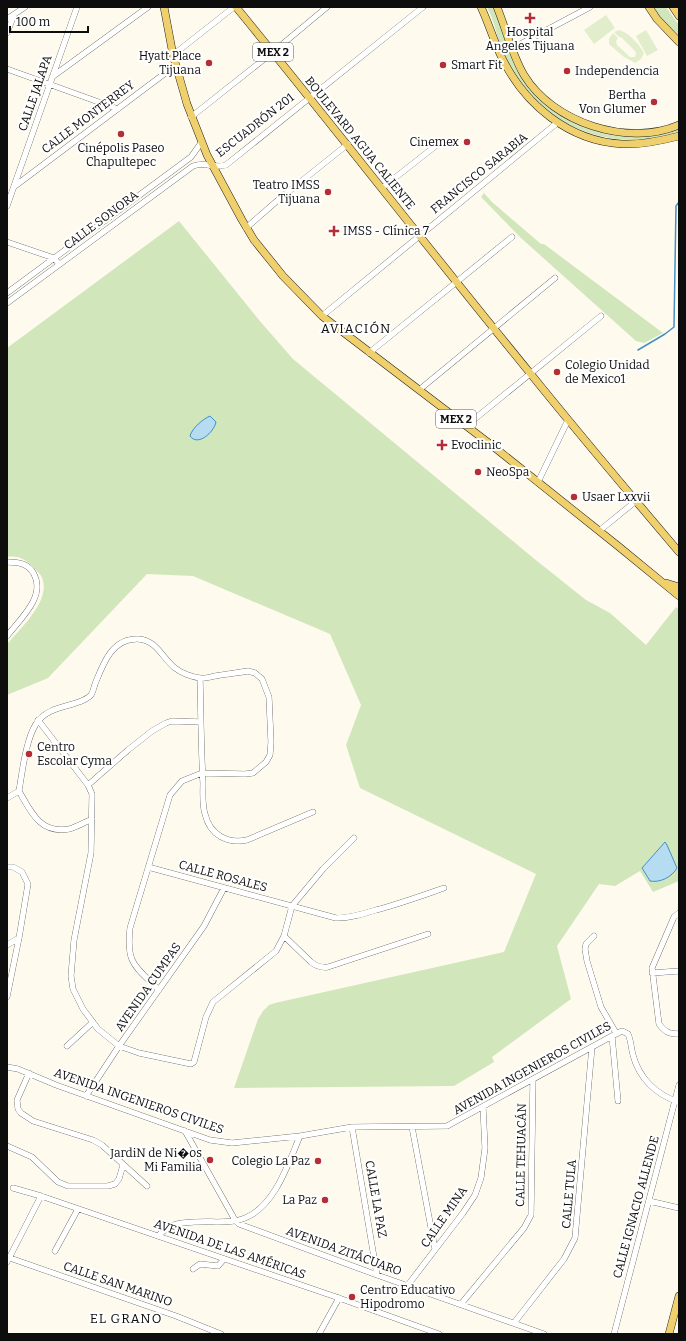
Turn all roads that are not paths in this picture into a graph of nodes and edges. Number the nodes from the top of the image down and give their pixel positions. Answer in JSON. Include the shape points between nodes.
{"nodes":[{"id":1,"x":25,"y":7,"type":"edge"},
{"id":2,"x":77,"y":7,"type":"edge"},
{"id":3,"x":148,"y":7,"type":"edge"},
{"id":4,"x":164,"y":7,"type":"edge"},
{"id":5,"x":235,"y":7,"type":"edge"},
{"id":6,"x":326,"y":7,"type":"edge"},
{"id":7,"x":423,"y":7,"type":"edge"},
{"id":8,"x":482,"y":7,"type":"edge"},
{"id":9,"x":497,"y":7,"type":"edge"},
{"id":10,"x":590,"y":7,"type":"edge"},
{"id":11,"x":649,"y":7,"type":"edge"},
{"id":12,"x":673,"y":7,"type":"edge"},
{"id":13,"x":14,"y":15,"type":"junction"},
{"id":14,"x":679,"y":16,"type":"edge"},
{"id":15,"x":7,"y":19,"type":"edge"},
{"id":16,"x":7,"y":33,"type":"edge"},
{"id":17,"x":679,"y":42,"type":"edge"},
{"id":18,"x":513,"y":48,"type":"junction"},
{"id":19,"x":273,"y":52,"type":"junction"},
{"id":20,"x":173,"y":55,"type":"junction"},
{"id":21,"x":176,"y":65,"type":"junction"},
{"id":22,"x":7,"y":69,"type":"edge"},
{"id":23,"x":52,"y":77,"type":"junction"},
{"id":24,"x":50,"y":85,"type":"junction"},
{"id":25,"x":309,"y":97,"type":"junction"},
{"id":26,"x":118,"y":109,"type":"junction"},
{"id":27,"x":191,"y":117,"type":"junction"},
{"id":28,"x":558,"y":123,"type":"junction"},
{"id":29,"x":679,"y":125,"type":"edge"},
{"id":30,"x":679,"y":136,"type":"edge"},
{"id":31,"x":201,"y":143,"type":"junction"},
{"id":32,"x":348,"y":144,"type":"junction"},
{"id":33,"x":438,"y":144,"type":"dead end"},
{"id":34,"x":212,"y":167,"type":"junction"},
{"id":35,"x":14,"y":186,"type":"junction"},
{"id":36,"x":382,"y":188,"type":"junction"},
{"id":37,"x":8,"y":206,"type":"edge"},
{"id":38,"x":246,"y":228,"type":"junction"},
{"id":39,"x":420,"y":236,"type":"junction"},
{"id":40,"x":512,"y":237,"type":"dead end"},
{"id":41,"x":7,"y":242,"type":"edge"},
{"id":42,"x":54,"y":258,"type":"junction"},
{"id":43,"x":59,"y":264,"type":"junction"},
{"id":44,"x":555,"y":278,"type":"dead end"},
{"id":45,"x":457,"y":281,"type":"junction"},
{"id":46,"x":7,"y":293,"type":"edge"},
{"id":47,"x":7,"y":303,"type":"edge"},
{"id":48,"x":322,"y":316,"type":"junction"},
{"id":49,"x":601,"y":316,"type":"dead end"},
{"id":50,"x":494,"y":328,"type":"junction"},
{"id":51,"x":369,"y":353,"type":"junction"},
{"id":52,"x":530,"y":373,"type":"junction"},
{"id":53,"x":419,"y":390,"type":"junction"},
{"id":54,"x":568,"y":420,"type":"junction"},
{"id":55,"x":466,"y":426,"type":"junction"},
{"id":56,"x":538,"y":482,"type":"junction"},
{"id":57,"x":636,"y":501,"type":"junction"},
{"id":58,"x":599,"y":531,"type":"junction"},
{"id":59,"x":679,"y":552,"type":"edge"},
{"id":60,"x":7,"y":562,"type":"edge"},
{"id":61,"x":660,"y":581,"type":"junction"},
{"id":62,"x":679,"y":588,"type":"edge"},
{"id":63,"x":679,"y":596,"type":"edge"},
{"id":64,"x":7,"y":636,"type":"edge"},
{"id":65,"x":200,"y":678,"type":"junction"},
{"id":66,"x":38,"y":720,"type":"junction"},
{"id":67,"x":201,"y":722,"type":"junction"},
{"id":68,"x":202,"y":773,"type":"junction"},
{"id":69,"x":88,"y":785,"type":"junction"},
{"id":70,"x":19,"y":791,"type":"junction"},
{"id":71,"x":7,"y":798,"type":"edge"},
{"id":72,"x":313,"y":812,"type":"dead end"},
{"id":73,"x":92,"y":819,"type":"junction"},
{"id":74,"x":354,"y":838,"type":"dead end"},
{"id":75,"x":7,"y":867,"type":"edge"},
{"id":76,"x":148,"y":867,"type":"junction"},
{"id":77,"x":224,"y":888,"type":"junction"},
{"id":78,"x":444,"y":888,"type":"dead end"},
{"id":79,"x":292,"y":906,"type":"junction"},
{"id":80,"x":679,"y":913,"type":"edge"},
{"id":81,"x":428,"y":934,"type":"dead end"},
{"id":82,"x":284,"y":936,"type":"junction"},
{"id":83,"x":594,"y":936,"type":"dead end"},
{"id":84,"x":19,"y":938,"type":"junction"},
{"id":85,"x":7,"y":945,"type":"edge"},
{"id":86,"x":679,"y":971,"type":"edge"},
{"id":87,"x":652,"y":973,"type":"junction"},
{"id":88,"x":159,"y":990,"type":"junction"},
{"id":89,"x":7,"y":997,"type":"edge"},
{"id":90,"x":93,"y":1022,"type":"junction"},
{"id":91,"x":679,"y":1034,"type":"edge"},
{"id":92,"x":614,"y":1035,"type":"junction"},
{"id":93,"x":67,"y":1046,"type":"dead end"},
{"id":94,"x":119,"y":1046,"type":"junction"},
{"id":95,"x":592,"y":1047,"type":"junction"},
{"id":96,"x":7,"y":1067,"type":"edge"},
{"id":97,"x":29,"y":1073,"type":"junction"},
{"id":98,"x":533,"y":1078,"type":"junction"},
{"id":99,"x":679,"y":1086,"type":"edge"},
{"id":100,"x":86,"y":1096,"type":"junction"},
{"id":101,"x":618,"y":1100,"type":"dead end"},
{"id":102,"x":677,"y":1102,"type":"edge"},
{"id":103,"x":483,"y":1107,"type":"junction"},
{"id":104,"x":412,"y":1126,"type":"junction"},
{"id":105,"x":352,"y":1127,"type":"junction"},
{"id":106,"x":185,"y":1130,"type":"junction"},
{"id":107,"x":300,"y":1136,"type":"junction"},
{"id":108,"x":7,"y":1146,"type":"edge"},
{"id":109,"x":123,"y":1165,"type":"junction"},
{"id":110,"x":148,"y":1186,"type":"dead end"},
{"id":111,"x":13,"y":1188,"type":"dead end"},
{"id":112,"x":41,"y":1196,"type":"junction"},
{"id":113,"x":649,"y":1201,"type":"junction"},
{"id":114,"x":679,"y":1208,"type":"edge"},
{"id":115,"x":78,"y":1209,"type":"junction"},
{"id":116,"x":235,"y":1220,"type":"junction"},
{"id":117,"x":158,"y":1236,"type":"junction"},
{"id":118,"x":435,"y":1249,"type":"junction"},
{"id":119,"x":55,"y":1251,"type":"dead end"},
{"id":120,"x":8,"y":1259,"type":"edge"},
{"id":121,"x":224,"y":1259,"type":"junction"},
{"id":122,"x":193,"y":1269,"type":"dead end"},
{"id":123,"x":377,"y":1275,"type":"junction"},
{"id":124,"x":408,"y":1285,"type":"junction"},
{"id":125,"x":679,"y":1296,"type":"edge"},
{"id":126,"x":339,"y":1298,"type":"junction"},
{"id":127,"x":461,"y":1304,"type":"junction"},
{"id":128,"x":514,"y":1323,"type":"junction"},
{"id":129,"x":221,"y":1334,"type":"edge"},
{"id":130,"x":319,"y":1334,"type":"edge"},
{"id":131,"x":439,"y":1334,"type":"edge"},
{"id":132,"x":544,"y":1334,"type":"edge"},
{"id":133,"x":614,"y":1334,"type":"edge"},
{"id":134,"x":669,"y":1334,"type":"edge"}],
"edges":[{"from":1,"to":13,"type":"street"},
{"from":2,"to":23,"type":"street","name":"CALLE JALAPA"},
{"from":3,"to":23,"type":"street"},
{"from":4,"to":20,"type":"main road","number":"MEX 2"},
{"from":5,"to":19,"type":"main road","name":"BOULEVARD AGUA CALIENTE","number":"MEX 2"},
{"from":5,"to":20,"type":"street"},
{"from":6,"to":19,"type":"street"},
{"from":7,"to":25,"type":"street","name":"ESCUADRÓN 201"},
{"from":8,"to":28,"type":"main road","via":[[501,57],[521,90],[535,106]]},
{"from":9,"to":18,"type":"main road"},
{"from":10,"to":18,"type":"street"},
{"from":11,"to":17,"type":"main road"},
{"from":12,"to":14,"type":"main road"},
{"from":13,"to":15,"type":"street"},
{"from":13,"to":16,"type":"street"},
{"from":18,"to":29,"type":"main road","via":[[524,75],[535,90],[549,103],[586,124],[601,129],[632,133],[658,131]]},
{"from":19,"to":25,"type":"main road","name":"BOULEVARD AGUA CALIENTE","number":"MEX 2"},
{"from":19,"to":27,"type":"street"},
{"from":20,"to":21,"type":"main road","number":"MEX 2"},
{"from":21,"to":26,"type":"street","name":"CALLE MONTERREY"},
{"from":21,"to":27,"type":"main road","number":"MEX 2"},
{"from":22,"to":24,"type":"street"},
{"from":23,"to":24,"type":"street","name":"CALLE JALAPA"},
{"from":24,"to":26,"type":"street"},
{"from":24,"to":35,"type":"street","name":"CALLE JALAPA"},
{"from":25,"to":32,"type":"main road","name":"BOULEVARD AGUA CALIENTE","number":"MEX 2"},
{"from":25,"to":34,"type":"street","name":"ESCUADRÓN 201","via":[[226,164]]},
{"from":26,"to":35,"type":"street","name":"CALLE MONTERREY"},
{"from":27,"to":31,"type":"main road","number":"MEX 2"},
{"from":28,"to":30,"type":"main road","via":[[585,136],[622,144],[646,143]]},
{"from":28,"to":39,"type":"street","name":"FRANCISCO SARABIA"},
{"from":31,"to":34,"type":"main road","number":"MEX 2"},
{"from":31,"to":42,"type":"street","name":"CALLE SONORA","via":[[191,157]]},
{"from":32,"to":36,"type":"main road","name":"BOULEVARD AGUA CALIENTE","number":"MEX 2"},
{"from":32,"to":38,"type":"street"},
{"from":33,"to":36,"type":"street"},
{"from":34,"to":38,"type":"main road","number":"MEX 2"},
{"from":34,"to":43,"type":"street","name":"CALLE SONORA","via":[[204,163],[193,166]]},
{"from":35,"to":37,"type":"street","name":"CALLE JALAPA"},
{"from":36,"to":39,"type":"main road","name":"BOULEVARD AGUA CALIENTE","number":"MEX 2"},
{"from":38,"to":48,"type":"main road","number":"MEX 2","via":[[283,276]]},
{"from":39,"to":45,"type":"main road","name":"BOULEVARD AGUA CALIENTE","number":"MEX 2"},
{"from":39,"to":48,"type":"street","name":"FRANCISCO SARABIA"},
{"from":40,"to":45,"type":"street"},
{"from":41,"to":42,"type":"street"},
{"from":42,"to":43,"type":"street"},
{"from":42,"to":46,"type":"street","name":"CALLE SONORA"},
{"from":43,"to":47,"type":"street","name":"CALLE SONORA"},
{"from":44,"to":50,"type":"street"},
{"from":45,"to":50,"type":"main road","name":"BOULEVARD AGUA CALIENTE","number":"MEX 2"},
{"from":45,"to":51,"type":"street"},
{"from":48,"to":51,"type":"main road","number":"MEX 2"},
{"from":49,"to":52,"type":"street"},
{"from":50,"to":52,"type":"main road","name":"BOULEVARD AGUA CALIENTE","number":"MEX 2"},
{"from":50,"to":53,"type":"street"},
{"from":51,"to":53,"type":"main road","number":"MEX 2"},
{"from":52,"to":54,"type":"main road","name":"BOULEVARD AGUA CALIENTE","number":"MEX 2"},
{"from":52,"to":55,"type":"street"},
{"from":53,"to":55,"type":"main road","number":"MEX 2"},
{"from":54,"to":56,"type":"street"},
{"from":54,"to":57,"type":"main road","name":"BOULEVARD AGUA CALIENTE","number":"MEX 2"},
{"from":55,"to":56,"type":"main road","number":"MEX 2"},
{"from":56,"to":58,"type":"main road","number":"MEX 2"},
{"from":57,"to":58,"type":"street"},
{"from":57,"to":59,"type":"main road","name":"BOULEVARD AGUA CALIENTE","number":"MEX 2"},
{"from":58,"to":61,"type":"main road","number":"MEX 2"},
{"from":60,"to":64,"type":"street","via":[[22,563],[31,570],[38,589],[32,603]]},
{"from":61,"to":62,"type":"main road"},
{"from":61,"to":63,"type":"main road","number":"MEX 2"},
{"from":65,"to":66,"type":"street","via":[[181,673],[158,649],[146,641],[129,640],[111,650],[91,694],[84,700],[54,709]]},
{"from":65,"to":67,"type":"street"},
{"from":65,"to":68,"type":"street","via":[[248,671],[262,679],[269,697],[271,742],[270,755],[266,762],[253,773]]},
{"from":66,"to":69,"type":"street"},
{"from":66,"to":70,"type":"street","via":[[30,738]]},
{"from":67,"to":68,"type":"street"},
{"from":67,"to":69,"type":"street","via":[[166,723],[128,750]]},
{"from":68,"to":72,"type":"street","via":[[204,814],[214,831],[230,841],[247,840]]},
{"from":68,"to":76,"type":"street","via":[[182,781],[170,795]]},
{"from":69,"to":73,"type":"street","via":[[92,794]]},
{"from":70,"to":71,"type":"street"},
{"from":70,"to":73,"type":"street","via":[[37,820],[50,828],[70,828]]},
{"from":73,"to":90,"type":"street","via":[[91,853],[74,940],[71,976],[73,989]]},
{"from":74,"to":79,"type":"street","via":[[323,869]]},
{"from":75,"to":84,"type":"street","via":[[22,872],[28,884]]},
{"from":76,"to":77,"type":"street","name":"CALLE ROSALES"},
{"from":76,"to":88,"type":"street","via":[[130,928],[128,945],[135,966]]},
{"from":77,"to":79,"type":"street","name":"CALLE ROSALES"},
{"from":77,"to":88,"type":"street","name":"AVENIDA CUMPAS","via":[[204,926]]},
{"from":78,"to":79,"type":"street","name":"CALLE ROSALES","via":[[345,918],[327,916]]},
{"from":79,"to":82,"type":"street"},
{"from":80,"to":87,"type":"street","via":[[674,918],[654,962]]},
{"from":81,"to":82,"type":"street","via":[[323,968],[311,962]]},
{"from":82,"to":94,"type":"street","via":[[280,946],[270,957],[217,998],[210,1007],[194,1062],[191,1064],[138,1053]]},
{"from":83,"to":92,"type":"street","via":[[586,944],[587,961],[601,1007]]},
{"from":84,"to":85,"type":"street"},
{"from":84,"to":89,"type":"street"},
{"from":86,"to":87,"type":"street"},
{"from":87,"to":91,"type":"street","via":[[659,1024],[669,1034]]},
{"from":88,"to":94,"type":"street","name":"AVENIDA CUMPAS"},
{"from":90,"to":93,"type":"street"},
{"from":90,"to":94,"type":"street"},
{"from":92,"to":95,"type":"street","name":"AVENIDA INGENIEROS CIVILES"},
{"from":92,"to":101,"type":"street"},
{"from":92,"to":102,"type":"street","name":"AVENIDA INGENIEROS CIVILES","via":[[626,1032],[644,1079],[654,1090]]},
{"from":94,"to":100,"type":"street","name":"AVENIDA CUMPAS"},
{"from":95,"to":98,"type":"street","name":"AVENIDA INGENIEROS CIVILES"},
{"from":95,"to":128,"type":"street","name":"CALLE TULA","via":[[576,1238],[564,1259]]},
{"from":96,"to":97,"type":"street","name":"AVENIDA INGENIEROS CIVILES"},
{"from":97,"to":100,"type":"street","name":"AVENIDA INGENIEROS CIVILES"},
{"from":97,"to":109,"type":"street","via":[[17,1100],[21,1113],[33,1121],[93,1140]]},
{"from":98,"to":103,"type":"street","name":"AVENIDA INGENIEROS CIVILES"},
{"from":98,"to":127,"type":"street","name":"CALLE TEHUACÁN","via":[[531,1215],[524,1228]]},
{"from":99,"to":102,"type":"street","name":"CALLE IGNACIO ALLENDE"},
{"from":100,"to":106,"type":"street","name":"AVENIDA INGENIEROS CIVILES"},
{"from":102,"to":113,"type":"street","name":"CALLE IGNACIO ALLENDE"},
{"from":103,"to":104,"type":"street","name":"AVENIDA INGENIEROS CIVILES","via":[[447,1126]]},
{"from":103,"to":118,"type":"street","name":"CALLE MINA","via":[[485,1148],[476,1194]]},
{"from":104,"to":105,"type":"street","name":"AVENIDA INGENIEROS CIVILES"},
{"from":104,"to":118,"type":"street"},
{"from":105,"to":107,"type":"street","name":"AVENIDA INGENIEROS CIVILES"},
{"from":105,"to":123,"type":"street","name":"CALLE LA PAZ"},
{"from":106,"to":107,"type":"street","name":"AVENIDA INGENIEROS CIVILES","via":[[210,1140],[232,1143]]},
{"from":106,"to":116,"type":"street","name":"AVENIDA ZITÁCUARO"},
{"from":107,"to":116,"type":"street","via":[[285,1172],[270,1197],[253,1213]]},
{"from":108,"to":109,"type":"street","via":[[32,1156],[58,1182],[68,1186],[115,1184]]},
{"from":109,"to":110,"type":"street"},
{"from":111,"to":112,"type":"street","name":"AVENIDA DE LAS AMÉRICAS"},
{"from":112,"to":115,"type":"street","name":"AVENIDA DE LAS AMÉRICAS"},
{"from":112,"to":120,"type":"street"},
{"from":113,"to":114,"type":"street"},
{"from":113,"to":133,"type":"street","name":"CALLE IGNACIO ALLENDE"},
{"from":115,"to":117,"type":"street","name":"AVENIDA DE LAS AMÉRICAS"},
{"from":115,"to":119,"type":"street"},
{"from":116,"to":117,"type":"street","via":[[171,1226]]},
{"from":116,"to":123,"type":"street","name":"AVENIDA ZITÁCUARO","via":[[243,1227]]},
{"from":117,"to":121,"type":"street","name":"AVENIDA DE LAS AMÉRICAS"},
{"from":118,"to":124,"type":"street","name":"CALLE MINA"},
{"from":120,"to":129,"type":"street","name":"CALLE SAN MARINO","via":[[176,1316]]},
{"from":121,"to":122,"type":"street","via":[[218,1266],[200,1264]]},
{"from":121,"to":126,"type":"street","name":"AVENIDA DE LAS AMÉRICAS"},
{"from":123,"to":124,"type":"street","name":"AVENIDA ZITÁCUARO"},
{"from":124,"to":127,"type":"street","name":"AVENIDA ZITÁCUARO"},
{"from":125,"to":134,"type":"main road"},
{"from":126,"to":130,"type":"street"},
{"from":126,"to":131,"type":"street","name":"AVENIDA DE LAS AMÉRICAS"},
{"from":127,"to":128,"type":"street","name":"AVENIDA ZITÁCUARO"},
{"from":128,"to":132,"type":"street","name":"AVENIDA ZITÁCUARO"}]}
